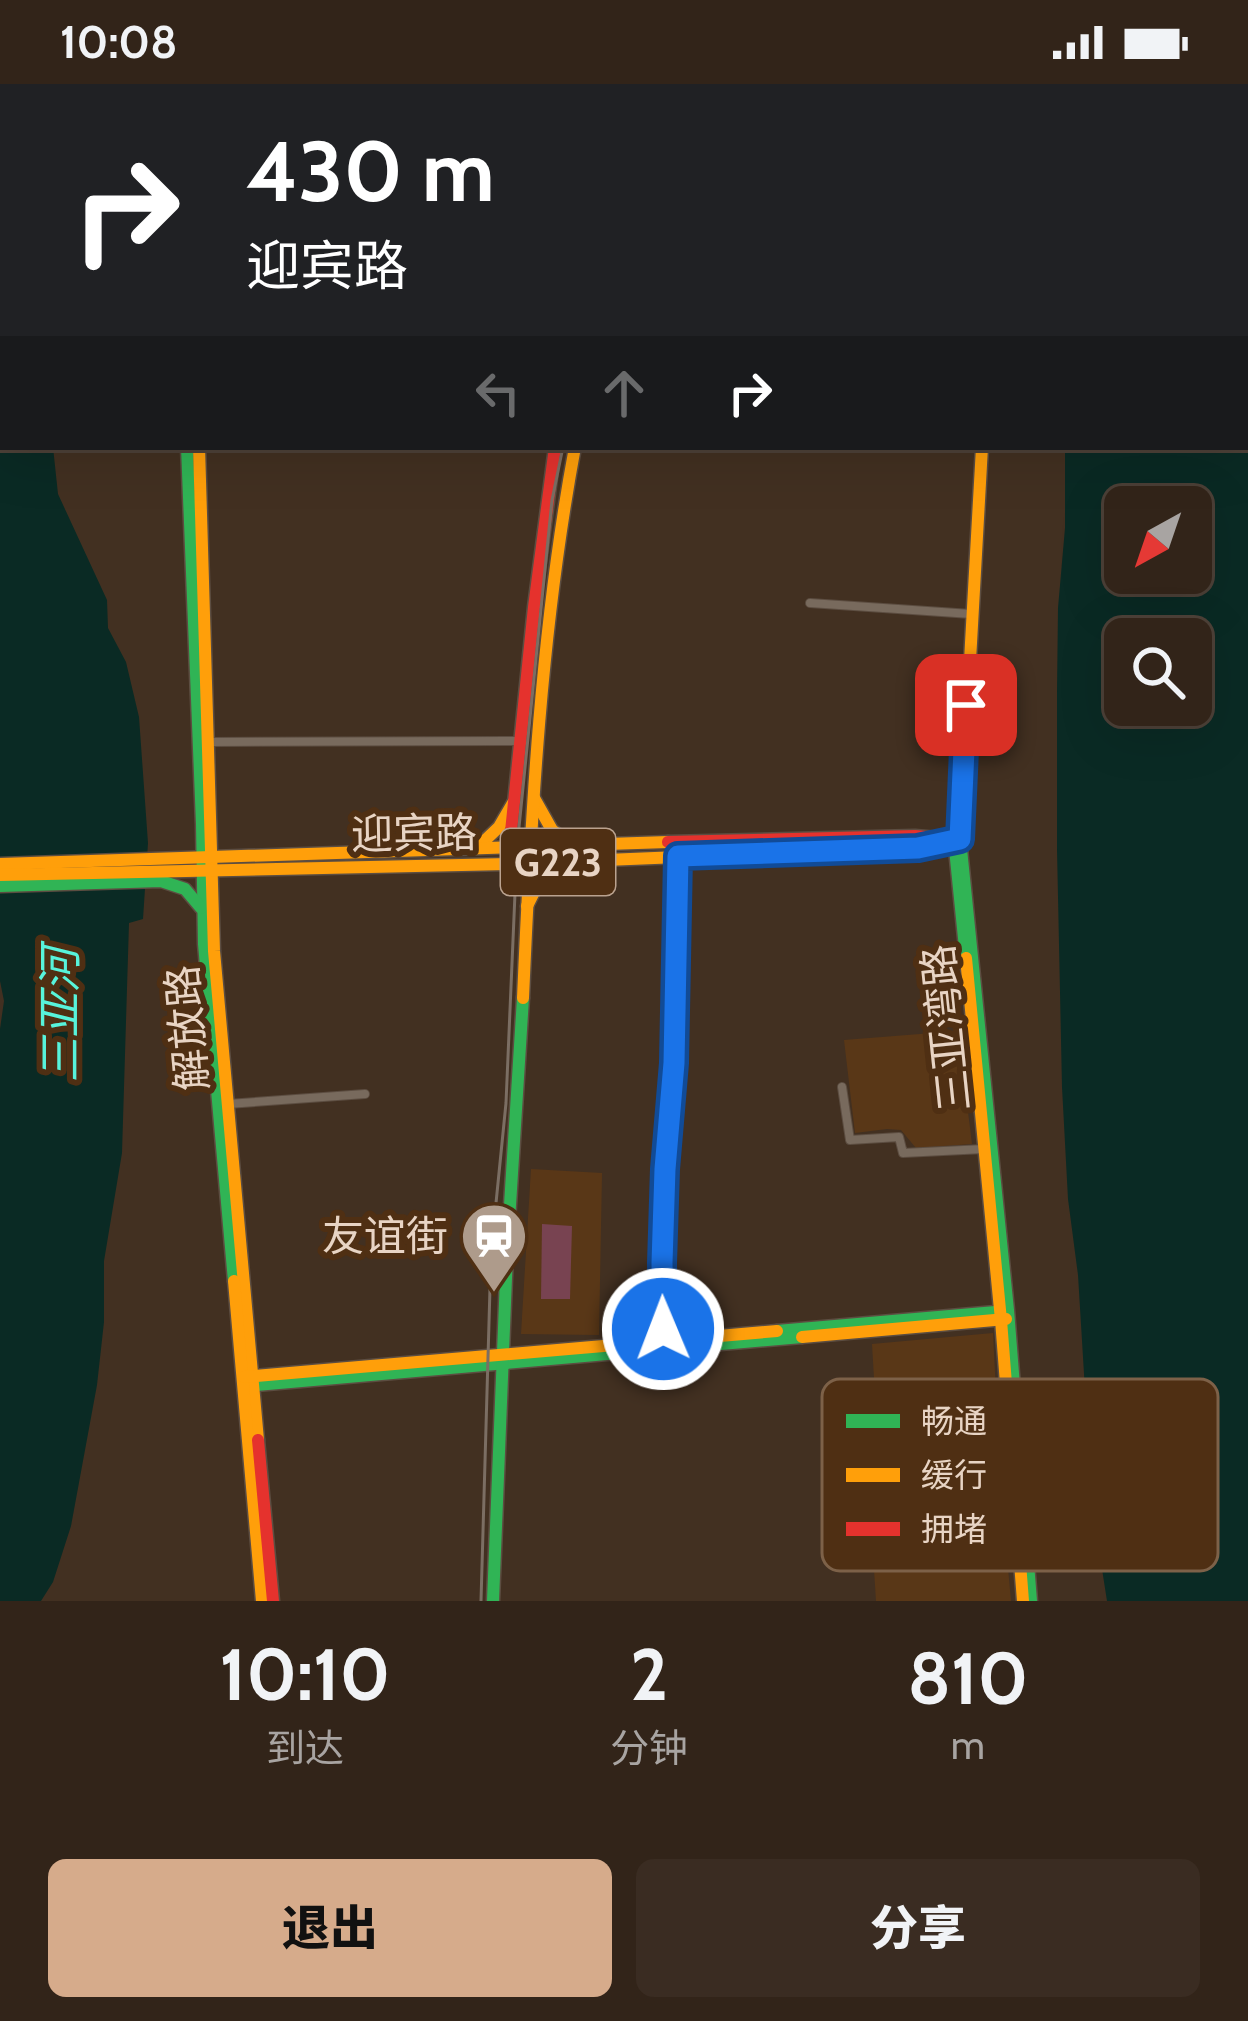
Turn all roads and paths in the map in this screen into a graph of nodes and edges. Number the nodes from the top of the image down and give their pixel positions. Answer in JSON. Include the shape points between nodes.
{"nodes":[{"id":1,"x":187,"y":450,"type":"edge"},
{"id":2,"x":199,"y":450,"type":"edge"},
{"id":3,"x":554,"y":450,"type":"edge"},
{"id":4,"x":574,"y":450,"type":"edge"},
{"id":5,"x":982,"y":450,"type":"edge"},
{"id":6,"x":809,"y":603,"type":"dead end"},
{"id":7,"x":971,"y":614,"type":"junction"},
{"id":8,"x":518,"y":741,"type":"junction"},
{"id":9,"x":209,"y":742,"type":"junction"},
{"id":10,"x":534,"y":798,"type":"junction"},
{"id":11,"x":513,"y":802,"type":"junction"},
{"id":12,"x":957,"y":839,"type":"junction"},
{"id":13,"x":572,"y":844,"type":"junction"},
{"id":14,"x":530,"y":846,"type":"junction"},
{"id":15,"x":509,"y":847,"type":"junction"},
{"id":16,"x":476,"y":849,"type":"junction"},
{"id":17,"x":678,"y":856,"type":"junction"},
{"id":18,"x":568,"y":861,"type":"junction"},
{"id":19,"x":529,"y":863,"type":"junction"},
{"id":20,"x":0,"y":864,"type":"edge"},
{"id":21,"x":207,"y":864,"type":"junction"},
{"id":22,"x":508,"y":864,"type":"junction"},
{"id":23,"x":162,"y":870,"type":"junction"},
{"id":24,"x":0,"y":875,"type":"edge"},
{"id":25,"x":0,"y":886,"type":"edge"},
{"id":26,"x":527,"y":906,"type":"junction"},
{"id":27,"x":202,"y":909,"type":"junction"},
{"id":28,"x":842,"y":1087,"type":"dead end"},
{"id":29,"x":364,"y":1094,"type":"dead end"},
{"id":30,"x":226,"y":1104,"type":"junction"},
{"id":31,"x":984,"y":1149,"type":"junction"},
{"id":32,"x":1004,"y":1315,"type":"junction"},
{"id":33,"x":663,"y":1345,"type":"junction"},
{"id":34,"x":505,"y":1358,"type":"junction"},
{"id":35,"x":1009,"y":1379,"type":"edge"},
{"id":36,"x":248,"y":1381,"type":"junction"},
{"id":37,"x":1025,"y":1571,"type":"edge"},
{"id":38,"x":262,"y":1601,"type":"edge"},
{"id":39,"x":273,"y":1601,"type":"edge"},
{"id":40,"x":493,"y":1601,"type":"edge"},
{"id":41,"x":1027,"y":1601,"type":"edge"}],
"edges":[{"from":1,"to":21,"type":"main road","name":"解放路"},
{"from":2,"to":9,"type":"main road","name":"解放路"},
{"from":3,"to":8,"type":"main road"},
{"from":4,"to":10,"type":"main road"},
{"from":5,"to":7,"type":"main road","name":"三亚湾路"},
{"from":6,"to":7,"type":"street"},
{"from":7,"to":12,"type":"main road","name":"三亚湾路"},
{"from":8,"to":9,"type":"street"},
{"from":8,"to":11,"type":"main road"},
{"from":9,"to":21,"type":"main road","name":"解放路"},
{"from":10,"to":13,"type":"main road","via":[[552,830]]},
{"from":10,"to":14,"type":"main road"},
{"from":11,"to":15,"type":"main road"},
{"from":11,"to":16,"type":"main road"},
{"from":12,"to":13,"type":"main road","name":"迎宾路","number":"G223"},
{"from":12,"to":17,"type":"main road","name":"迎宾路","number":"G223","via":[[918,848]]},
{"from":12,"to":31,"type":"main road","name":"三亚湾路"},
{"from":12,"to":32,"type":"main road","name":"三亚湾路"},
{"from":13,"to":14,"type":"main road","name":"迎宾路","number":"G223"},
{"from":14,"to":15,"type":"main road","name":"迎宾路","number":"G223"},
{"from":14,"to":19,"type":"main road"},
{"from":15,"to":16,"type":"main road","name":"迎宾路","number":"G223"},
{"from":15,"to":22,"type":"main road"},
{"from":16,"to":21,"type":"main road","name":"迎宾路","number":"G223"},
{"from":17,"to":18,"type":"main road","name":"迎宾路","number":"G223"},
{"from":17,"to":33,"type":"main road"},
{"from":18,"to":19,"type":"main road","name":"迎宾路","number":"G223"},
{"from":18,"to":26,"type":"main road","via":[[542,876]]},
{"from":19,"to":22,"type":"main road","name":"迎宾路","number":"G223"},
{"from":19,"to":26,"type":"main road"},
{"from":20,"to":23,"type":"main road","number":"G223"},
{"from":21,"to":22,"type":"main road","name":"迎宾路","number":"G223"},
{"from":21,"to":23,"type":"main road","name":"迎宾路","number":"G223"},
{"from":21,"to":27,"type":"main road","name":"解放路"},
{"from":21,"to":30,"type":"main road","name":"解放路"},
{"from":23,"to":24,"type":"main road","number":"G223"},
{"from":23,"to":25,"type":"main road"},
{"from":23,"to":27,"type":"main road"},
{"from":26,"to":34,"type":"main road"},
{"from":27,"to":36,"type":"main road","name":"解放路"},
{"from":28,"to":31,"type":"street","via":[[850,1140],[899,1137],[903,1153]]},
{"from":29,"to":30,"type":"street"},
{"from":30,"to":36,"type":"main road","name":"解放路"},
{"from":31,"to":32,"type":"main road","name":"三亚湾路"},
{"from":32,"to":33,"type":"main road"},
{"from":32,"to":35,"type":"main road","name":"三亚湾路"},
{"from":33,"to":34,"type":"main road"},
{"from":34,"to":36,"type":"main road"},
{"from":34,"to":40,"type":"main road"},
{"from":36,"to":38,"type":"main road","name":"解放路"},
{"from":36,"to":39,"type":"main road","name":"解放路"},
{"from":37,"to":41,"type":"main road","name":"三亚湾路"}]}
